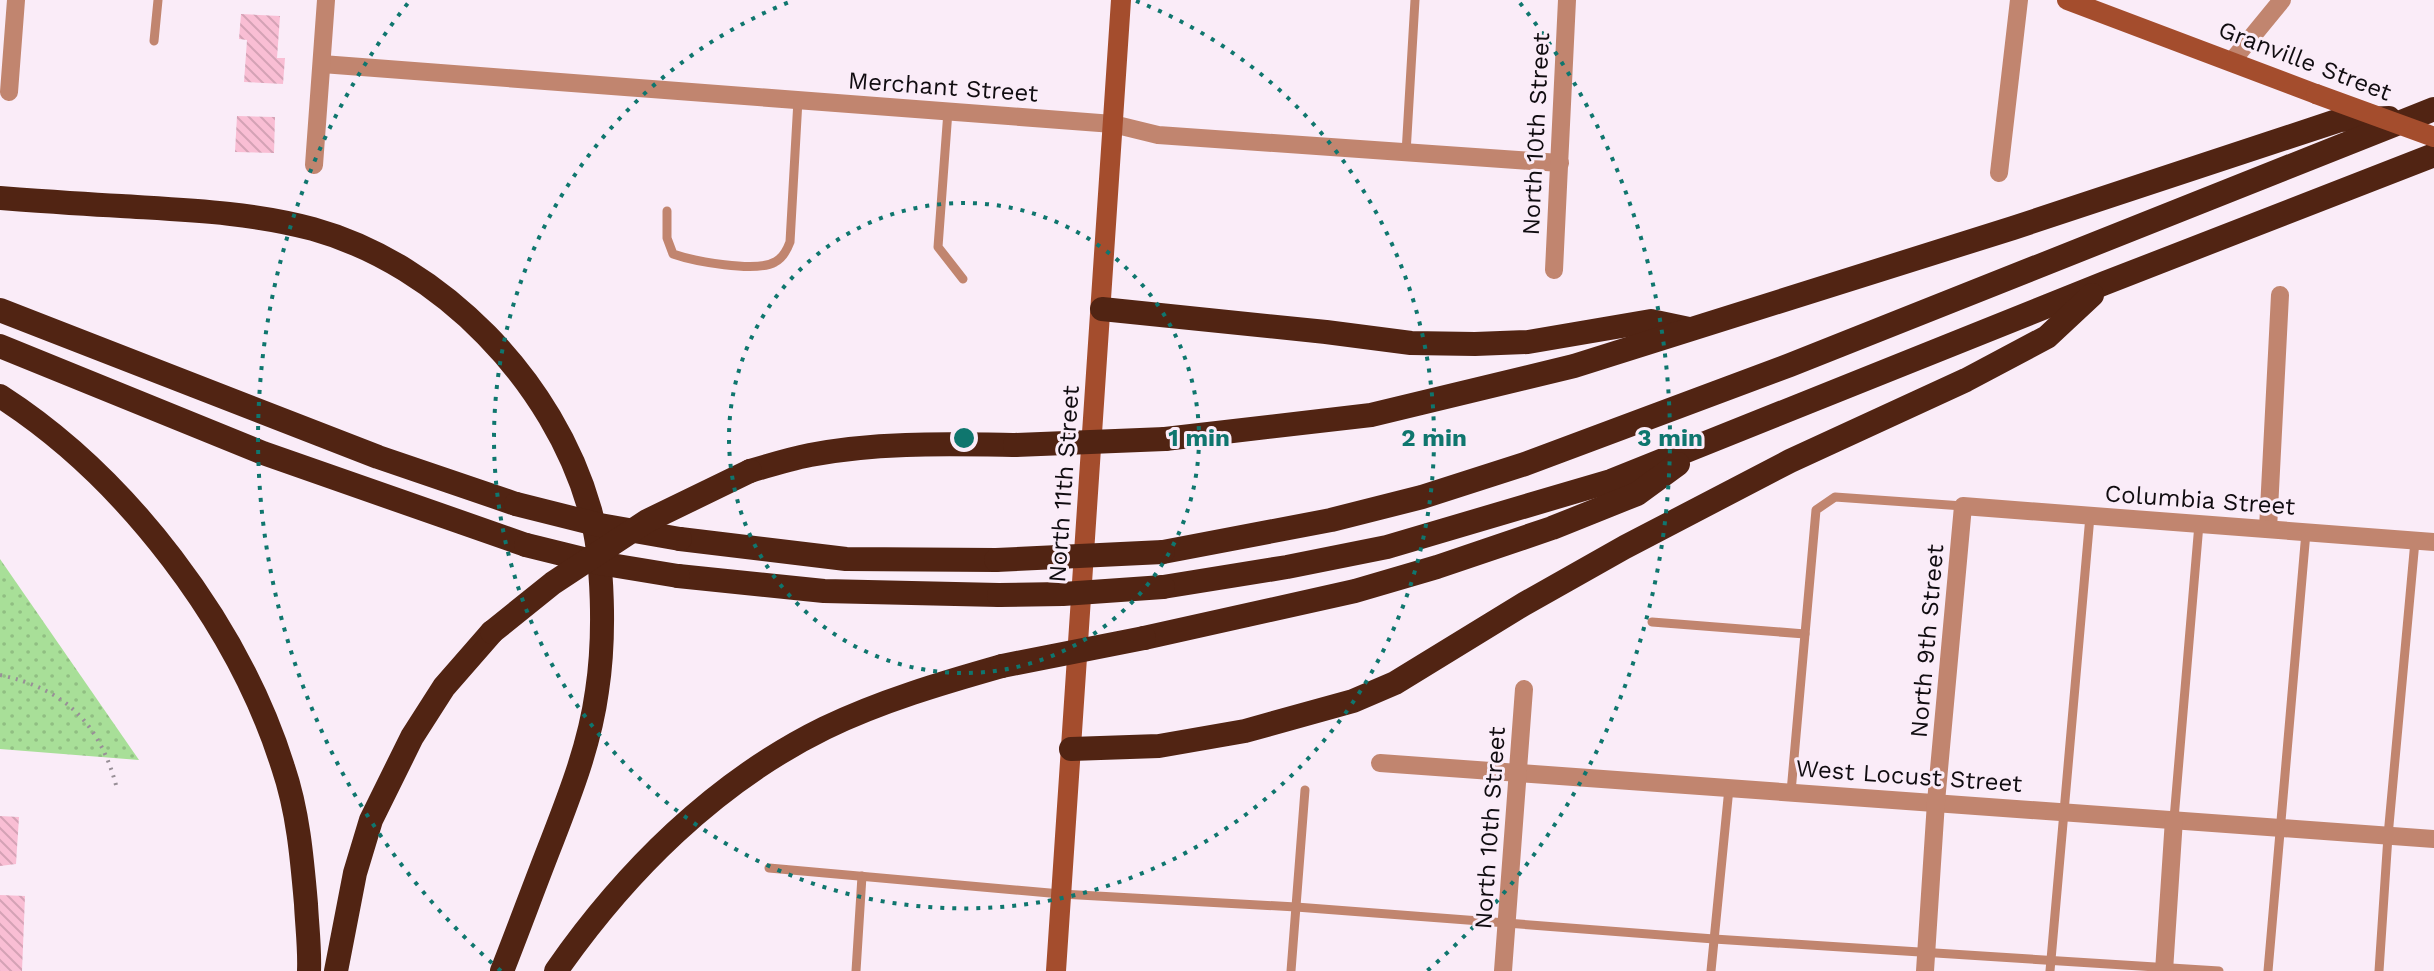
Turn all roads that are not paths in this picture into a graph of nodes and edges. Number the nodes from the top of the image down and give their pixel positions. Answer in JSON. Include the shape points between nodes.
{"nodes":[{"id":1,"x":16,"y":0,"type":"edge"},
{"id":2,"x":158,"y":0,"type":"edge"},
{"id":3,"x":326,"y":0,"type":"edge"},
{"id":4,"x":1121,"y":0,"type":"edge"},
{"id":5,"x":1415,"y":0,"type":"edge"},
{"id":6,"x":1567,"y":0,"type":"edge"},
{"id":7,"x":2019,"y":0,"type":"edge"},
{"id":8,"x":2067,"y":0,"type":"edge"},
{"id":9,"x":2282,"y":0,"type":"edge"},
{"id":10,"x":154,"y":41,"type":"dead end"},
{"id":11,"x":2232,"y":61,"type":"junction"},
{"id":12,"x":322,"y":64,"type":"junction"},
{"id":13,"x":9,"y":92,"type":"dead end"},
{"id":14,"x":798,"y":100,"type":"junction"},
{"id":15,"x":948,"y":111,"type":"junction"},
{"id":16,"x":2425,"y":113,"type":"edge"},
{"id":17,"x":1113,"y":124,"type":"junction"},
{"id":18,"x":2434,"y":137,"type":"edge"},
{"id":19,"x":1406,"y":153,"type":"junction"},
{"id":20,"x":2434,"y":155,"type":"edge"},
{"id":21,"x":1560,"y":163,"type":"junction"},
{"id":22,"x":314,"y":165,"type":"dead end"},
{"id":23,"x":1999,"y":173,"type":"dead end"},
{"id":24,"x":0,"y":198,"type":"edge"},
{"id":25,"x":667,"y":211,"type":"dead end"},
{"id":26,"x":1554,"y":270,"type":"dead end"},
{"id":27,"x":963,"y":279,"type":"dead end"},
{"id":28,"x":2105,"y":283,"type":"junction"},
{"id":29,"x":2280,"y":295,"type":"dead end"},
{"id":30,"x":1102,"y":309,"type":"junction"},
{"id":31,"x":0,"y":310,"type":"edge"},
{"id":32,"x":1691,"y":329,"type":"junction"},
{"id":33,"x":0,"y":346,"type":"edge"},
{"id":34,"x":0,"y":396,"type":"edge"},
{"id":35,"x":1711,"y":441,"type":"junction"},
{"id":36,"x":1963,"y":506,"type":"junction"},
{"id":37,"x":2090,"y":516,"type":"junction"},
{"id":38,"x":2199,"y":524,"type":"junction"},
{"id":39,"x":2268,"y":529,"type":"junction"},
{"id":40,"x":2306,"y":532,"type":"junction"},
{"id":41,"x":2415,"y":541,"type":"junction"},
{"id":42,"x":2434,"y":542,"type":"edge"},
{"id":43,"x":1652,"y":622,"type":"dead end"},
{"id":44,"x":1805,"y":634,"type":"junction"},
{"id":45,"x":1524,"y":689,"type":"dead end"},
{"id":46,"x":1071,"y":749,"type":"junction"},
{"id":47,"x":1380,"y":763,"type":"dead end"},
{"id":48,"x":1519,"y":773,"type":"junction"},
{"id":49,"x":1729,"y":788,"type":"junction"},
{"id":50,"x":1305,"y":790,"type":"dead end"},
{"id":51,"x":1791,"y":792,"type":"junction"},
{"id":52,"x":1936,"y":802,"type":"junction"},
{"id":53,"x":2063,"y":811,"type":"junction"},
{"id":54,"x":2174,"y":819,"type":"junction"},
{"id":55,"x":2281,"y":828,"type":"junction"},
{"id":56,"x":2388,"y":836,"type":"junction"},
{"id":57,"x":2434,"y":839,"type":"edge"},
{"id":58,"x":769,"y":868,"type":"dead end"},
{"id":59,"x":862,"y":876,"type":"junction"},
{"id":60,"x":1061,"y":894,"type":"junction"},
{"id":61,"x":1296,"y":907,"type":"junction"},
{"id":62,"x":1506,"y":923,"type":"junction"},
{"id":63,"x":1714,"y":939,"type":"junction"},
{"id":64,"x":1926,"y":951,"type":"junction"},
{"id":65,"x":2051,"y":959,"type":"junction"},
{"id":66,"x":2164,"y":969,"type":"edge"},
{"id":67,"x":309,"y":971,"type":"edge"},
{"id":68,"x":336,"y":971,"type":"edge"},
{"id":69,"x":502,"y":971,"type":"edge"},
{"id":70,"x":556,"y":971,"type":"edge"},
{"id":71,"x":856,"y":971,"type":"edge"},
{"id":72,"x":1056,"y":971,"type":"edge"},
{"id":73,"x":1291,"y":971,"type":"edge"},
{"id":74,"x":1503,"y":971,"type":"edge"},
{"id":75,"x":1711,"y":971,"type":"edge"},
{"id":76,"x":1925,"y":971,"type":"edge"},
{"id":77,"x":2050,"y":971,"type":"edge"},
{"id":78,"x":2219,"y":971,"type":"edge"},
{"id":79,"x":2268,"y":971,"type":"edge"},
{"id":80,"x":2379,"y":971,"type":"edge"}],
"edges":[{"from":1,"to":13,"type":"street"},
{"from":2,"to":10,"type":"lane"},
{"from":3,"to":12,"type":"street"},
{"from":4,"to":17,"type":"street","name":"North 11th Street"},
{"from":5,"to":19,"type":"lane"},
{"from":6,"to":21,"type":"street","name":"North 10th Street"},
{"from":7,"to":23,"type":"street"},
{"from":8,"to":11,"type":"street","name":"Granville Street"},
{"from":9,"to":11,"type":"street"},
{"from":11,"to":18,"type":"street","name":"Granville Street","bridge":true},
{"from":12,"to":14,"type":"street","name":"Merchant Street"},
{"from":12,"to":22,"type":"street"},
{"from":14,"to":15,"type":"street","name":"Merchant Street"},
{"from":14,"to":25,"type":"lane","via":[[790,242],[778,261],[750,266],[673,254]]},
{"from":15,"to":17,"type":"street","name":"Merchant Street"},
{"from":15,"to":27,"type":"lane","via":[[938,247]]},
{"from":16,"to":31,"type":"highway","bridge":true,"via":[[1790,365],[1525,464],[1331,520],[1163,552],[996,560],[846,559],[600,525],[516,504],[378,457]]},
{"from":16,"to":32,"type":"highway","via":[[2340,120]]},
{"from":17,"to":19,"type":"street","name":"Merchant Street","via":[[1158,135]]},
{"from":17,"to":30,"type":"street","name":"North 11th Street"},
{"from":19,"to":21,"type":"street","name":"Merchant Street"},
{"from":20,"to":28,"type":"highway"},
{"from":21,"to":26,"type":"street","name":"North 10th Street"},
{"from":24,"to":69,"type":"highway","via":[[275,220],[350,242],[419,279],[479,326],[556,425],[591,513],[600,575],[597,692],[581,764]]},
{"from":28,"to":35,"type":"highway"},
{"from":28,"to":46,"type":"highway","via":[[2047,337],[1625,547],[1395,683],[1353,701],[1245,731],[1159,746]]},
{"from":29,"to":39,"type":"street"},
{"from":30,"to":32,"type":"highway","via":[[1411,343],[1528,342],[1651,321]]},
{"from":30,"to":46,"type":"street","name":"North 11th Street"},
{"from":32,"to":68,"type":"highway","bridge":true,"via":[[1574,366],[1371,415],[1165,439],[858,449],[750,471],[647,521],[553,583],[492,632],[444,687],[371,820]]},
{"from":33,"to":35,"type":"highway","bridge":true,"via":[[263,453],[526,545],[678,576],[824,591],[999,595],[1163,587],[1387,547],[1611,481]]},
{"from":34,"to":67,"type":"highway","via":[[93,471],[154,536],[250,685],[283,767],[301,844]]},
{"from":35,"to":70,"type":"highway","bridge":true,"via":[[1637,494],[1437,567],[1355,591],[1002,666],[867,709],[823,729],[760,765],[659,849]]},
{"from":36,"to":37,"type":"street","name":"Columbia Street"},
{"from":36,"to":44,"type":"lane","via":[[1835,497],[1816,510]]},
{"from":36,"to":52,"type":"street","name":"North 9th Street"},
{"from":37,"to":38,"type":"street","name":"Columbia Street"},
{"from":37,"to":53,"type":"lane"},
{"from":38,"to":39,"type":"street","name":"Columbia Street"},
{"from":38,"to":54,"type":"lane"},
{"from":39,"to":40,"type":"street","name":"Columbia Street"},
{"from":40,"to":41,"type":"street","name":"Columbia Street"},
{"from":40,"to":55,"type":"lane"},
{"from":41,"to":42,"type":"street","name":"Columbia Street"},
{"from":41,"to":56,"type":"lane"},
{"from":43,"to":44,"type":"lane"},
{"from":44,"to":51,"type":"lane"},
{"from":45,"to":48,"type":"street","name":"North 10th Street"},
{"from":46,"to":60,"type":"street","name":"North 11th Street"},
{"from":47,"to":48,"type":"street","name":"West Locust Street"},
{"from":48,"to":49,"type":"street","name":"West Locust Street"},
{"from":48,"to":62,"type":"street","name":"North 10th Street"},
{"from":49,"to":51,"type":"street","name":"West Locust Street"},
{"from":49,"to":63,"type":"lane"},
{"from":50,"to":61,"type":"lane"},
{"from":51,"to":52,"type":"street","name":"West Locust Street"},
{"from":52,"to":53,"type":"street","name":"West Locust Street"},
{"from":52,"to":64,"type":"street","name":"North 9th Street"},
{"from":53,"to":54,"type":"street","name":"West Locust Street"},
{"from":53,"to":65,"type":"lane"},
{"from":54,"to":55,"type":"street","name":"West Locust Street"},
{"from":54,"to":66,"type":"street"},
{"from":55,"to":56,"type":"street","name":"West Locust Street"},
{"from":55,"to":79,"type":"lane"},
{"from":56,"to":57,"type":"street","name":"West Locust Street"},
{"from":56,"to":80,"type":"lane"},
{"from":58,"to":59,"type":"lane"},
{"from":59,"to":60,"type":"lane"},
{"from":59,"to":71,"type":"lane"},
{"from":60,"to":61,"type":"lane"},
{"from":60,"to":72,"type":"street","name":"North 11th Street"},
{"from":61,"to":62,"type":"lane"},
{"from":61,"to":73,"type":"lane"},
{"from":62,"to":63,"type":"lane"},
{"from":62,"to":74,"type":"street","name":"North 10th Street"},
{"from":63,"to":64,"type":"lane"},
{"from":63,"to":75,"type":"lane"},
{"from":64,"to":65,"type":"lane"},
{"from":64,"to":76,"type":"street","name":"North 9th Street"},
{"from":65,"to":66,"type":"lane"},
{"from":65,"to":77,"type":"lane"},
{"from":66,"to":78,"type":"lane"}]}
